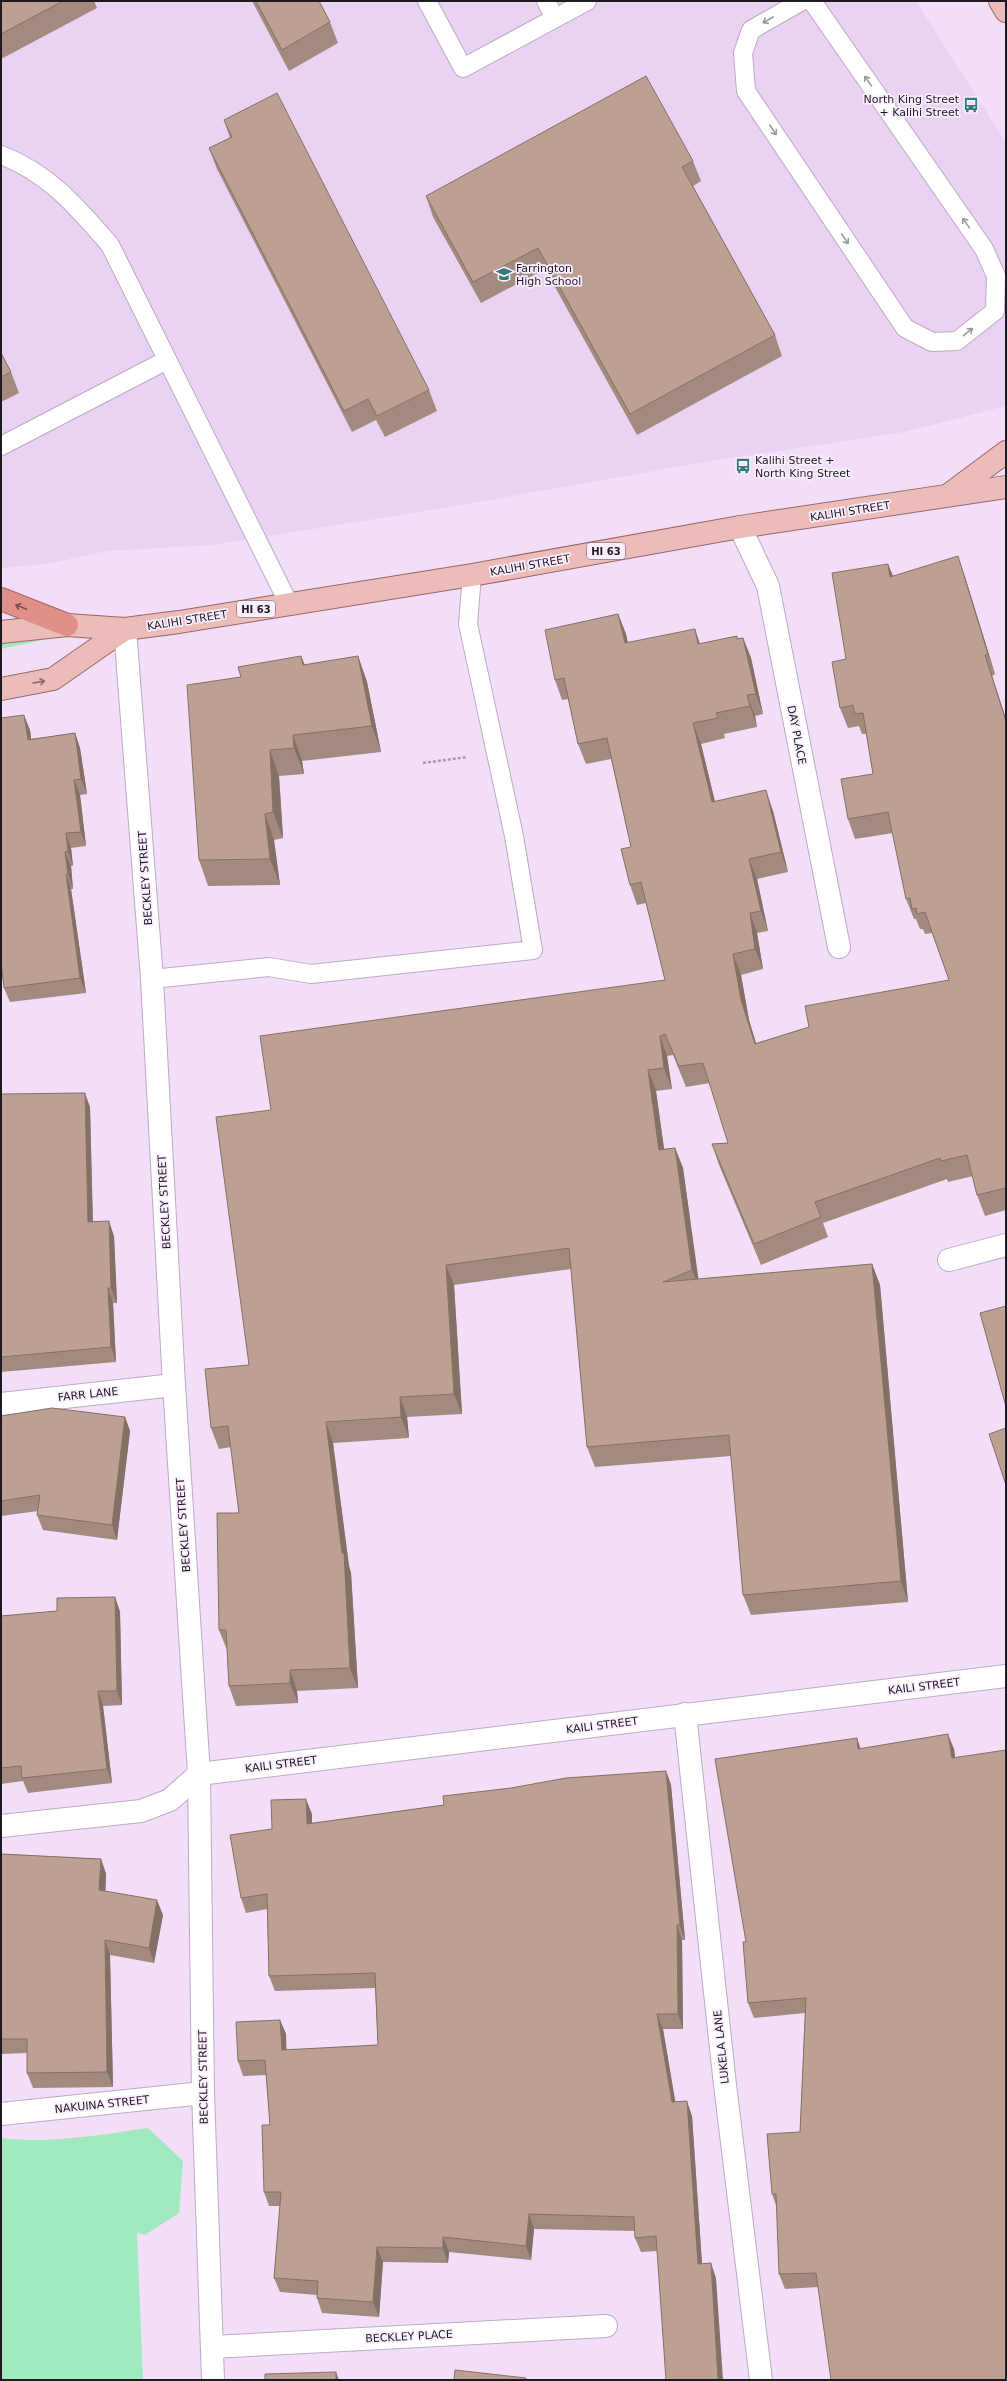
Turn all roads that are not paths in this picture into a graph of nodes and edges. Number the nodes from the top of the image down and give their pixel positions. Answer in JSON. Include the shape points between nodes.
{"nodes":[{"id":1,"x":427,"y":1,"type":"edge"},
{"id":2,"x":546,"y":1,"type":"edge"},
{"id":3,"x":587,"y":1,"type":"edge"},
{"id":4,"x":802,"y":1,"type":"edge"},
{"id":5,"x":812,"y":1,"type":"edge"},
{"id":6,"x":1000,"y":1,"type":"edge"},
{"id":7,"x":1006,"y":11,"type":"edge"},
{"id":8,"x":555,"y":18,"type":"junction"},
{"id":9,"x":1,"y":155,"type":"edge"},
{"id":10,"x":167,"y":360,"type":"junction"},
{"id":11,"x":1,"y":446,"type":"edge"},
{"id":12,"x":1006,"y":452,"type":"edge"},
{"id":13,"x":1006,"y":487,"type":"edge"},
{"id":14,"x":947,"y":496,"type":"junction"},
{"id":15,"x":740,"y":527,"type":"junction"},
{"id":16,"x":472,"y":575,"type":"junction"},
{"id":17,"x":1,"y":599,"type":"edge"},
{"id":18,"x":290,"y":604,"type":"junction"},
{"id":19,"x":67,"y":625,"type":"junction"},
{"id":20,"x":125,"y":629,"type":"junction"},
{"id":21,"x":1,"y":632,"type":"edge"},
{"id":22,"x":1,"y":689,"type":"edge"},
{"id":23,"x":839,"y":947,"type":"dead end"},
{"id":24,"x":152,"y":979,"type":"junction"},
{"id":25,"x":1006,"y":1245,"type":"edge"},
{"id":26,"x":949,"y":1260,"type":"dead end"},
{"id":27,"x":174,"y":1385,"type":"junction"},
{"id":28,"x":1,"y":1404,"type":"edge"},
{"id":29,"x":1006,"y":1676,"type":"edge"},
{"id":30,"x":685,"y":1714,"type":"junction"},
{"id":31,"x":199,"y":1774,"type":"junction"},
{"id":32,"x":1,"y":1826,"type":"edge"},
{"id":33,"x":203,"y":2093,"type":"junction"},
{"id":34,"x":1,"y":2114,"type":"edge"},
{"id":35,"x":606,"y":2326,"type":"dead end"},
{"id":36,"x":212,"y":2347,"type":"junction"},
{"id":37,"x":213,"y":2380,"type":"edge"},
{"id":38,"x":761,"y":2380,"type":"edge"}],
"edges":[{"from":1,"to":8,"type":"lane","via":[[463,68]]},
{"from":2,"to":8,"type":"lane"},
{"from":3,"to":8,"type":"lane"},
{"from":4,"to":5,"type":"lane","one_way":true,"via":[[751,30],[743,54],[746,91],[904,328],[932,342],[957,341],[995,311],[996,276],[984,249]]},
{"from":6,"to":7,"type":"main road"},
{"from":9,"to":10,"type":"lane","via":[[30,168],[56,186],[78,206],[110,245]]},
{"from":10,"to":11,"type":"lane"},
{"from":10,"to":18,"type":"lane"},
{"from":12,"to":14,"type":"main road"},
{"from":13,"to":14,"type":"main road","name":"KALIHI STREET","number":"HI 63"},
{"from":14,"to":15,"type":"main road","name":"KALIHI STREET","number":"HI 63"},
{"from":15,"to":16,"type":"main road","name":"KALIHI STREET","number":"HI 63"},
{"from":15,"to":23,"type":"street","name":"DAY PLACE","via":[[768,586]]},
{"from":16,"to":18,"type":"main road","name":"KALIHI STREET","number":"HI 63"},
{"from":16,"to":24,"type":"lane","via":[[468,624],[514,836],[533,950],[311,974],[269,967]]},
{"from":19,"to":17,"type":"highway","one_way":true},
{"from":18,"to":20,"type":"main road","name":"KALIHI STREET","number":"HI 63"},
{"from":19,"to":20,"type":"main road","number":"HI 63"},
{"from":19,"to":21,"type":"main road","number":"HI 63"},
{"from":22,"to":20,"type":"main road","number":"HI 63","one_way":true,"via":[[53,679]]},
{"from":20,"to":24,"type":"street","name":"BECKLEY STREET"},
{"from":24,"to":27,"type":"street","name":"BECKLEY STREET"},
{"from":25,"to":26,"type":"street"},
{"from":27,"to":28,"type":"street","name":"FARR LANE"},
{"from":27,"to":31,"type":"street","name":"BECKLEY STREET"},
{"from":29,"to":30,"type":"street","name":"KAILI STREET"},
{"from":30,"to":31,"type":"street","name":"KAILI STREET"},
{"from":30,"to":38,"type":"street","name":"LUKELA LANE"},
{"from":31,"to":32,"type":"street","via":[[170,1800],[141,1811]]},
{"from":31,"to":33,"type":"street","name":"BECKLEY STREET"},
{"from":33,"to":34,"type":"street","name":"NAKUINA STREET"},
{"from":33,"to":36,"type":"street","name":"BECKLEY STREET"},
{"from":35,"to":36,"type":"street","name":"BECKLEY PLACE"},
{"from":36,"to":37,"type":"street","name":"BECKLEY STREET"}]}
